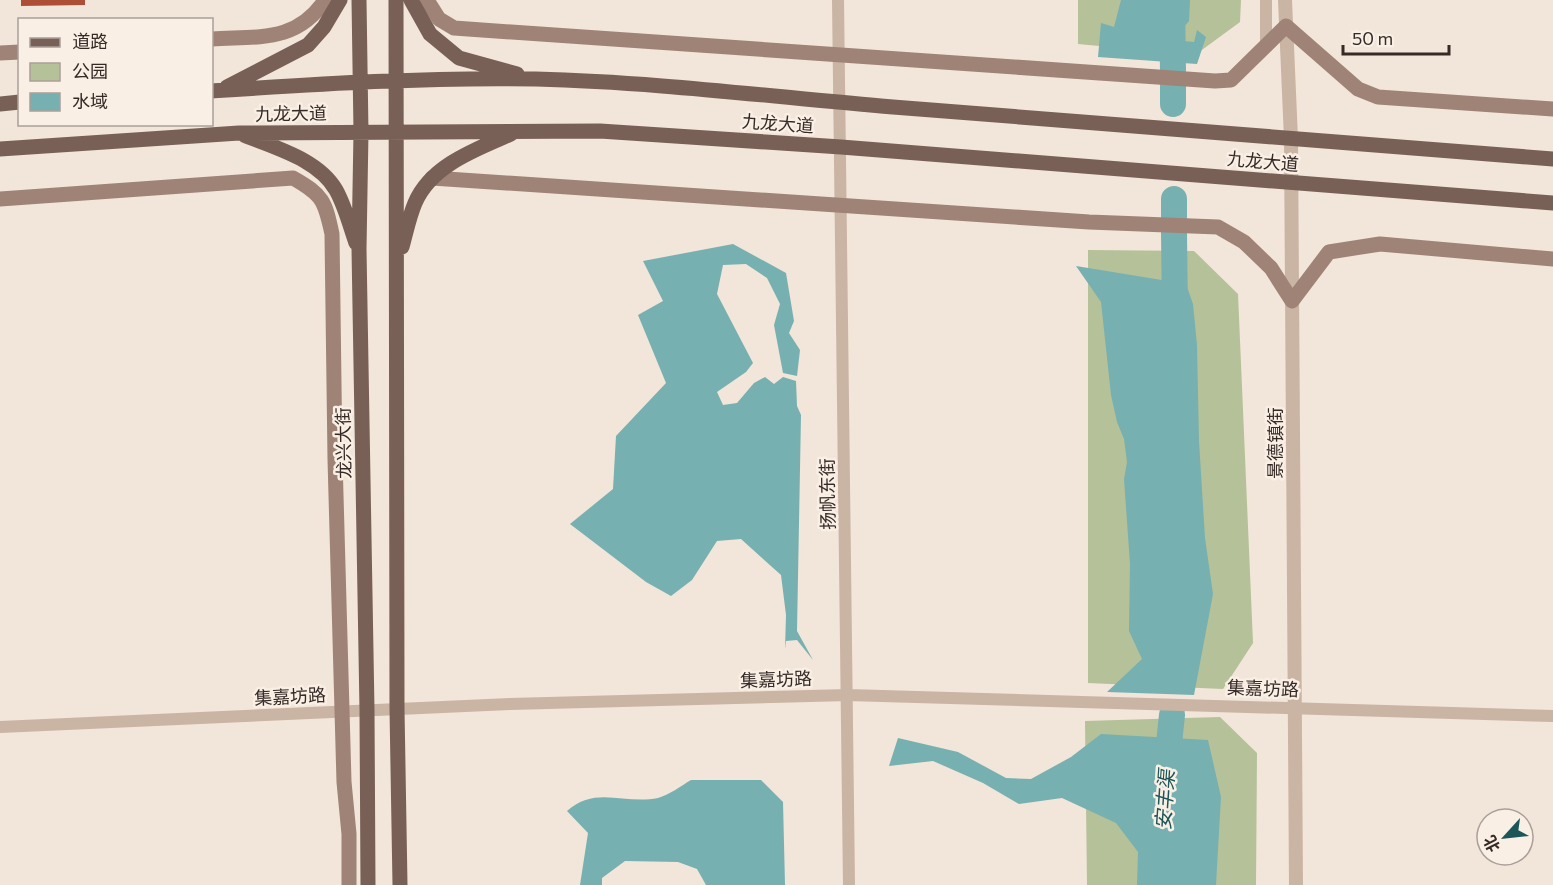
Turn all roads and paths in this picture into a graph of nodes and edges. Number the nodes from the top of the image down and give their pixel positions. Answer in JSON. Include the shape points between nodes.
{"nodes":[{"id":1,"x":325,"y":0,"type":"edge"},
{"id":2,"x":340,"y":0,"type":"edge"},
{"id":3,"x":359,"y":0,"type":"edge"},
{"id":4,"x":396,"y":0,"type":"edge"},
{"id":5,"x":411,"y":0,"type":"edge"},
{"id":6,"x":427,"y":0,"type":"edge"},
{"id":7,"x":838,"y":0,"type":"edge"},
{"id":8,"x":1266,"y":0,"type":"edge"},
{"id":9,"x":1285,"y":0,"type":"edge"},
{"id":10,"x":1286,"y":26,"type":"junction"},
{"id":11,"x":213,"y":39,"type":"edge"},
{"id":12,"x":1266,"y":46,"type":"junction"},
{"id":13,"x":18,"y":52,"type":"edge"},
{"id":14,"x":0,"y":53,"type":"edge"},
{"id":15,"x":839,"y":55,"type":"junction"},
{"id":16,"x":398,"y":79,"type":"junction"},
{"id":17,"x":537,"y":79,"type":"junction"},
{"id":18,"x":360,"y":81,"type":"junction"},
{"id":19,"x":216,"y":90,"type":"edge"},
{"id":20,"x":18,"y":102,"type":"edge"},
{"id":21,"x":841,"y":102,"type":"junction"},
{"id":22,"x":0,"y":104,"type":"edge"},
{"id":23,"x":1553,"y":110,"type":"edge"},
{"id":24,"x":398,"y":131,"type":"junction"},
{"id":25,"x":517,"y":131,"type":"junction"},
{"id":26,"x":361,"y":132,"type":"junction"},
{"id":27,"x":239,"y":133,"type":"junction"},
{"id":28,"x":1291,"y":140,"type":"junction"},
{"id":29,"x":841,"y":147,"type":"junction"},
{"id":30,"x":0,"y":149,"type":"edge"},
{"id":31,"x":1553,"y":159,"type":"edge"},
{"id":32,"x":321,"y":174,"type":"junction"},
{"id":33,"x":432,"y":178,"type":"junction"},
{"id":34,"x":1292,"y":183,"type":"junction"},
{"id":35,"x":315,"y":191,"type":"junction"},
{"id":36,"x":0,"y":199,"type":"edge"},
{"id":37,"x":1553,"y":203,"type":"edge"},
{"id":38,"x":842,"y":205,"type":"junction"},
{"id":39,"x":359,"y":249,"type":"junction"},
{"id":40,"x":1553,"y":259,"type":"edge"},
{"id":41,"x":397,"y":265,"type":"junction"},
{"id":42,"x":1292,"y":301,"type":"junction"},
{"id":43,"x":848,"y":695,"type":"junction"},
{"id":44,"x":1294,"y":707,"type":"junction"},
{"id":45,"x":367,"y":710,"type":"junction"},
{"id":46,"x":397,"y":710,"type":"junction"},
{"id":47,"x":342,"y":711,"type":"junction"},
{"id":48,"x":1553,"y":717,"type":"edge"},
{"id":49,"x":0,"y":727,"type":"edge"},
{"id":50,"x":349,"y":885,"type":"edge"},
{"id":51,"x":368,"y":885,"type":"edge"},
{"id":52,"x":400,"y":885,"type":"edge"},
{"id":53,"x":849,"y":885,"type":"edge"},
{"id":54,"x":1296,"y":885,"type":"edge"}],
"edges":[{"from":1,"to":11,"type":"main road","via":[[315,15],[283,34]]},
{"from":2,"to":19,"type":"main road","via":[[308,45]]},
{"from":3,"to":18,"type":"main road","name":"龙兴大街"},
{"from":4,"to":16,"type":"main road"},
{"from":5,"to":17,"type":"main road","via":[[430,34],[459,58]]},
{"from":6,"to":15,"type":"main road","via":[[439,19],[454,28]]},
{"from":7,"to":15,"type":"street","name":"扬帆东街"},
{"from":8,"to":12,"type":"street"},
{"from":9,"to":10,"type":"street","name":"景德镇街"},
{"from":10,"to":12,"type":"main road"},
{"from":10,"to":23,"type":"main road","via":[[1358,89],[1378,97]]},
{"from":10,"to":28,"type":"street","name":"景德镇街"},
{"from":12,"to":15,"type":"main road","via":[[1231,80],[1215,81]]},
{"from":13,"to":14,"type":"main road"},
{"from":15,"to":21,"type":"street","name":"扬帆东街"},
{"from":16,"to":17,"type":"main road","name":"九龙大道"},
{"from":16,"to":18,"type":"main road","name":"九龙大道"},
{"from":16,"to":24,"type":"main road"},
{"from":17,"to":21,"type":"main road","name":"九龙大道"},
{"from":18,"to":19,"type":"main road","name":"九龙大道"},
{"from":18,"to":26,"type":"main road","name":"龙兴大街"},
{"from":20,"to":22,"type":"main road"},
{"from":21,"to":28,"type":"main road","name":"九龙大道"},
{"from":21,"to":29,"type":"street","name":"扬帆东街"},
{"from":24,"to":25,"type":"main road","name":"九龙大道"},
{"from":24,"to":26,"type":"main road","name":"九龙大道"},
{"from":24,"to":41,"type":"main road"},
{"from":25,"to":29,"type":"main road","name":"九龙大道","via":[[600,131]]},
{"from":25,"to":33,"type":"main road","via":[[468,153]]},
{"from":26,"to":27,"type":"main road","name":"九龙大道"},
{"from":26,"to":39,"type":"main road","name":"龙兴大街"},
{"from":27,"to":30,"type":"main road","name":"九龙大道"},
{"from":27,"to":32,"type":"main road","via":[[308,162]]},
{"from":28,"to":31,"type":"main road","name":"九龙大道"},
{"from":28,"to":34,"type":"street","name":"景德镇街"},
{"from":29,"to":34,"type":"main road","name":"九龙大道"},
{"from":29,"to":38,"type":"street","name":"扬帆东街"},
{"from":32,"to":35,"type":"street"},
{"from":32,"to":39,"type":"main road","via":[[335,189]]},
{"from":33,"to":38,"type":"main road"},
{"from":33,"to":41,"type":"main road","via":[[416,201]]},
{"from":34,"to":37,"type":"main road","name":"九龙大道"},
{"from":34,"to":42,"type":"street","name":"景德镇街"},
{"from":35,"to":36,"type":"main road","via":[[293,178]]},
{"from":35,"to":47,"type":"main road","via":[[327,207],[332,234]]},
{"from":38,"to":42,"type":"main road","via":[[1218,227],[1244,242],[1271,268]]},
{"from":38,"to":43,"type":"street","name":"扬帆东街"},
{"from":39,"to":45,"type":"main road","name":"龙兴大街"},
{"from":40,"to":42,"type":"main road","via":[[1380,244],[1329,252]]},
{"from":41,"to":46,"type":"main road"},
{"from":42,"to":44,"type":"street","name":"景德镇街"},
{"from":43,"to":44,"type":"street","name":"集嘉坊路"},
{"from":43,"to":46,"type":"street","name":"集嘉坊路"},
{"from":43,"to":53,"type":"street","name":"扬帆东街"},
{"from":44,"to":48,"type":"street","name":"集嘉坊路"},
{"from":44,"to":54,"type":"street","name":"景德镇街"},
{"from":45,"to":46,"type":"street","name":"集嘉坊路"},
{"from":45,"to":47,"type":"street","name":"集嘉坊路"},
{"from":45,"to":51,"type":"main road","name":"龙兴大街"},
{"from":46,"to":52,"type":"main road"},
{"from":47,"to":49,"type":"street","name":"集嘉坊路"},
{"from":47,"to":50,"type":"main road"}]}
